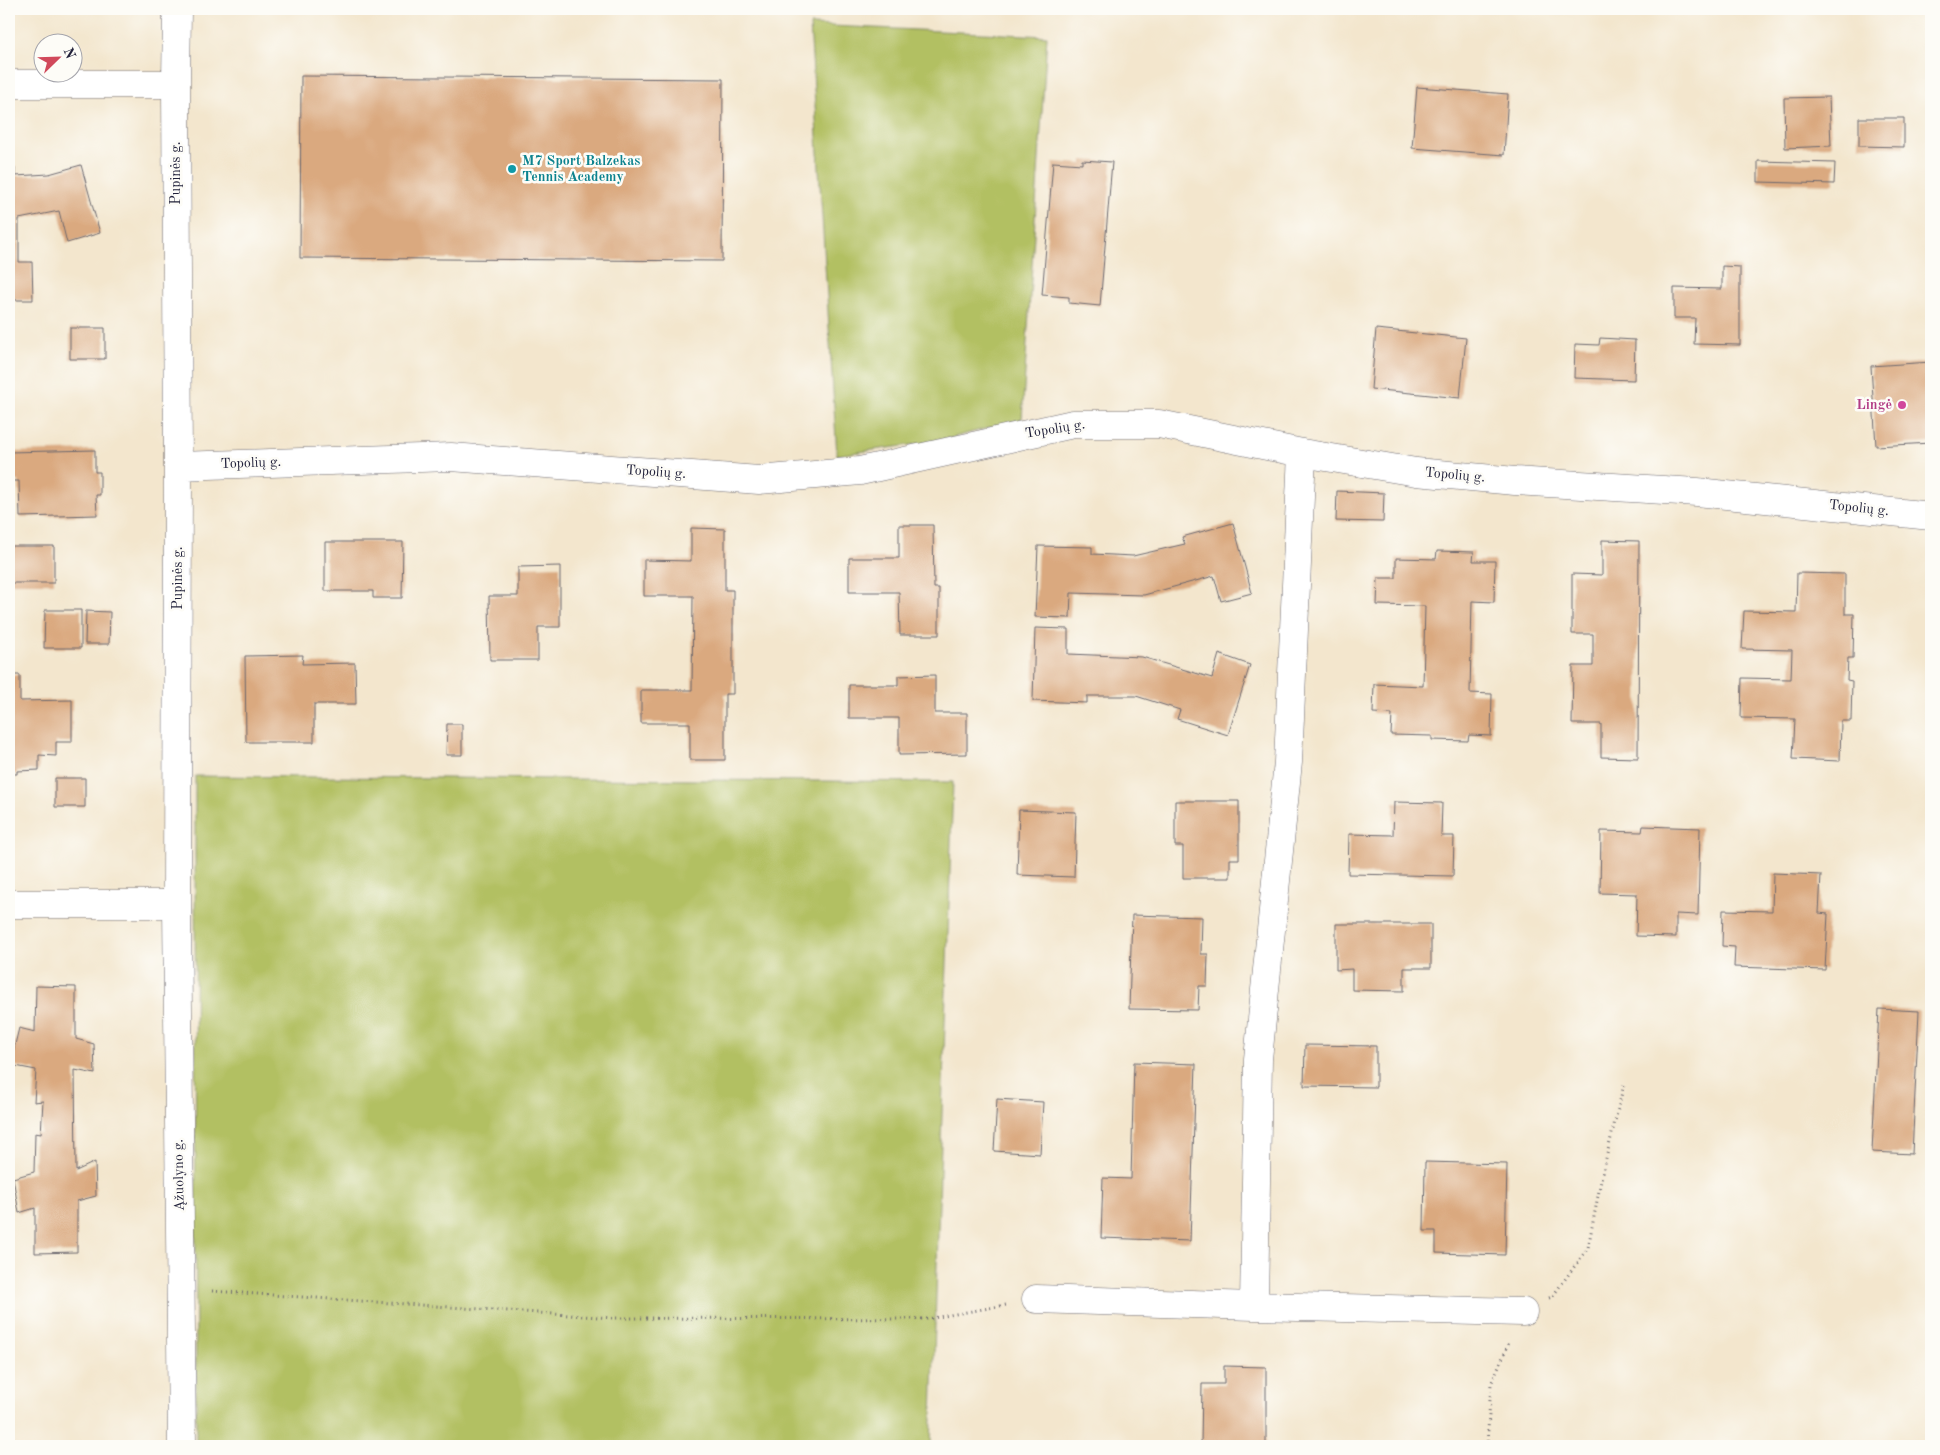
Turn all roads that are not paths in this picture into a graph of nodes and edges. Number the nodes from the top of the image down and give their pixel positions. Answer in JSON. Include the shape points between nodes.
{"nodes":[{"id":1,"x":178,"y":9,"type":"edge"},
{"id":2,"x":9,"y":84,"type":"edge"},
{"id":3,"x":176,"y":84,"type":"junction"},
{"id":4,"x":1302,"y":452,"type":"junction"},
{"id":5,"x":178,"y":466,"type":"junction"},
{"id":6,"x":1931,"y":516,"type":"edge"},
{"id":7,"x":9,"y":904,"type":"edge"},
{"id":8,"x":177,"y":904,"type":"junction"},
{"id":9,"x":1036,"y":1300,"type":"road end"},
{"id":10,"x":1254,"y":1306,"type":"junction"},
{"id":11,"x":1523,"y":1312,"type":"road end"},
{"id":12,"x":182,"y":1446,"type":"edge"}],
"edges":[{"from":1,"to":3,"type":"street","name":"Pupinės g."},
{"from":2,"to":3,"type":"street"},
{"from":3,"to":5,"type":"street","name":"Pupinės g."},
{"from":4,"to":5,"type":"street","name":"Topolių g.","via":[[1159,424],[1074,424],[860,472],[759,480],[451,457]]},
{"from":4,"to":6,"type":"street","name":"Topolių g.","via":[[1416,472],[1697,492]]},
{"from":4,"to":10,"type":"street","via":[[1288,762],[1258,1059]]},
{"from":5,"to":8,"type":"street","name":"Pupinės g."},
{"from":7,"to":8,"type":"street"},
{"from":8,"to":12,"type":"street","name":"Ąžuolyno g."},
{"from":9,"to":10,"type":"street"},
{"from":10,"to":11,"type":"street"}]}
